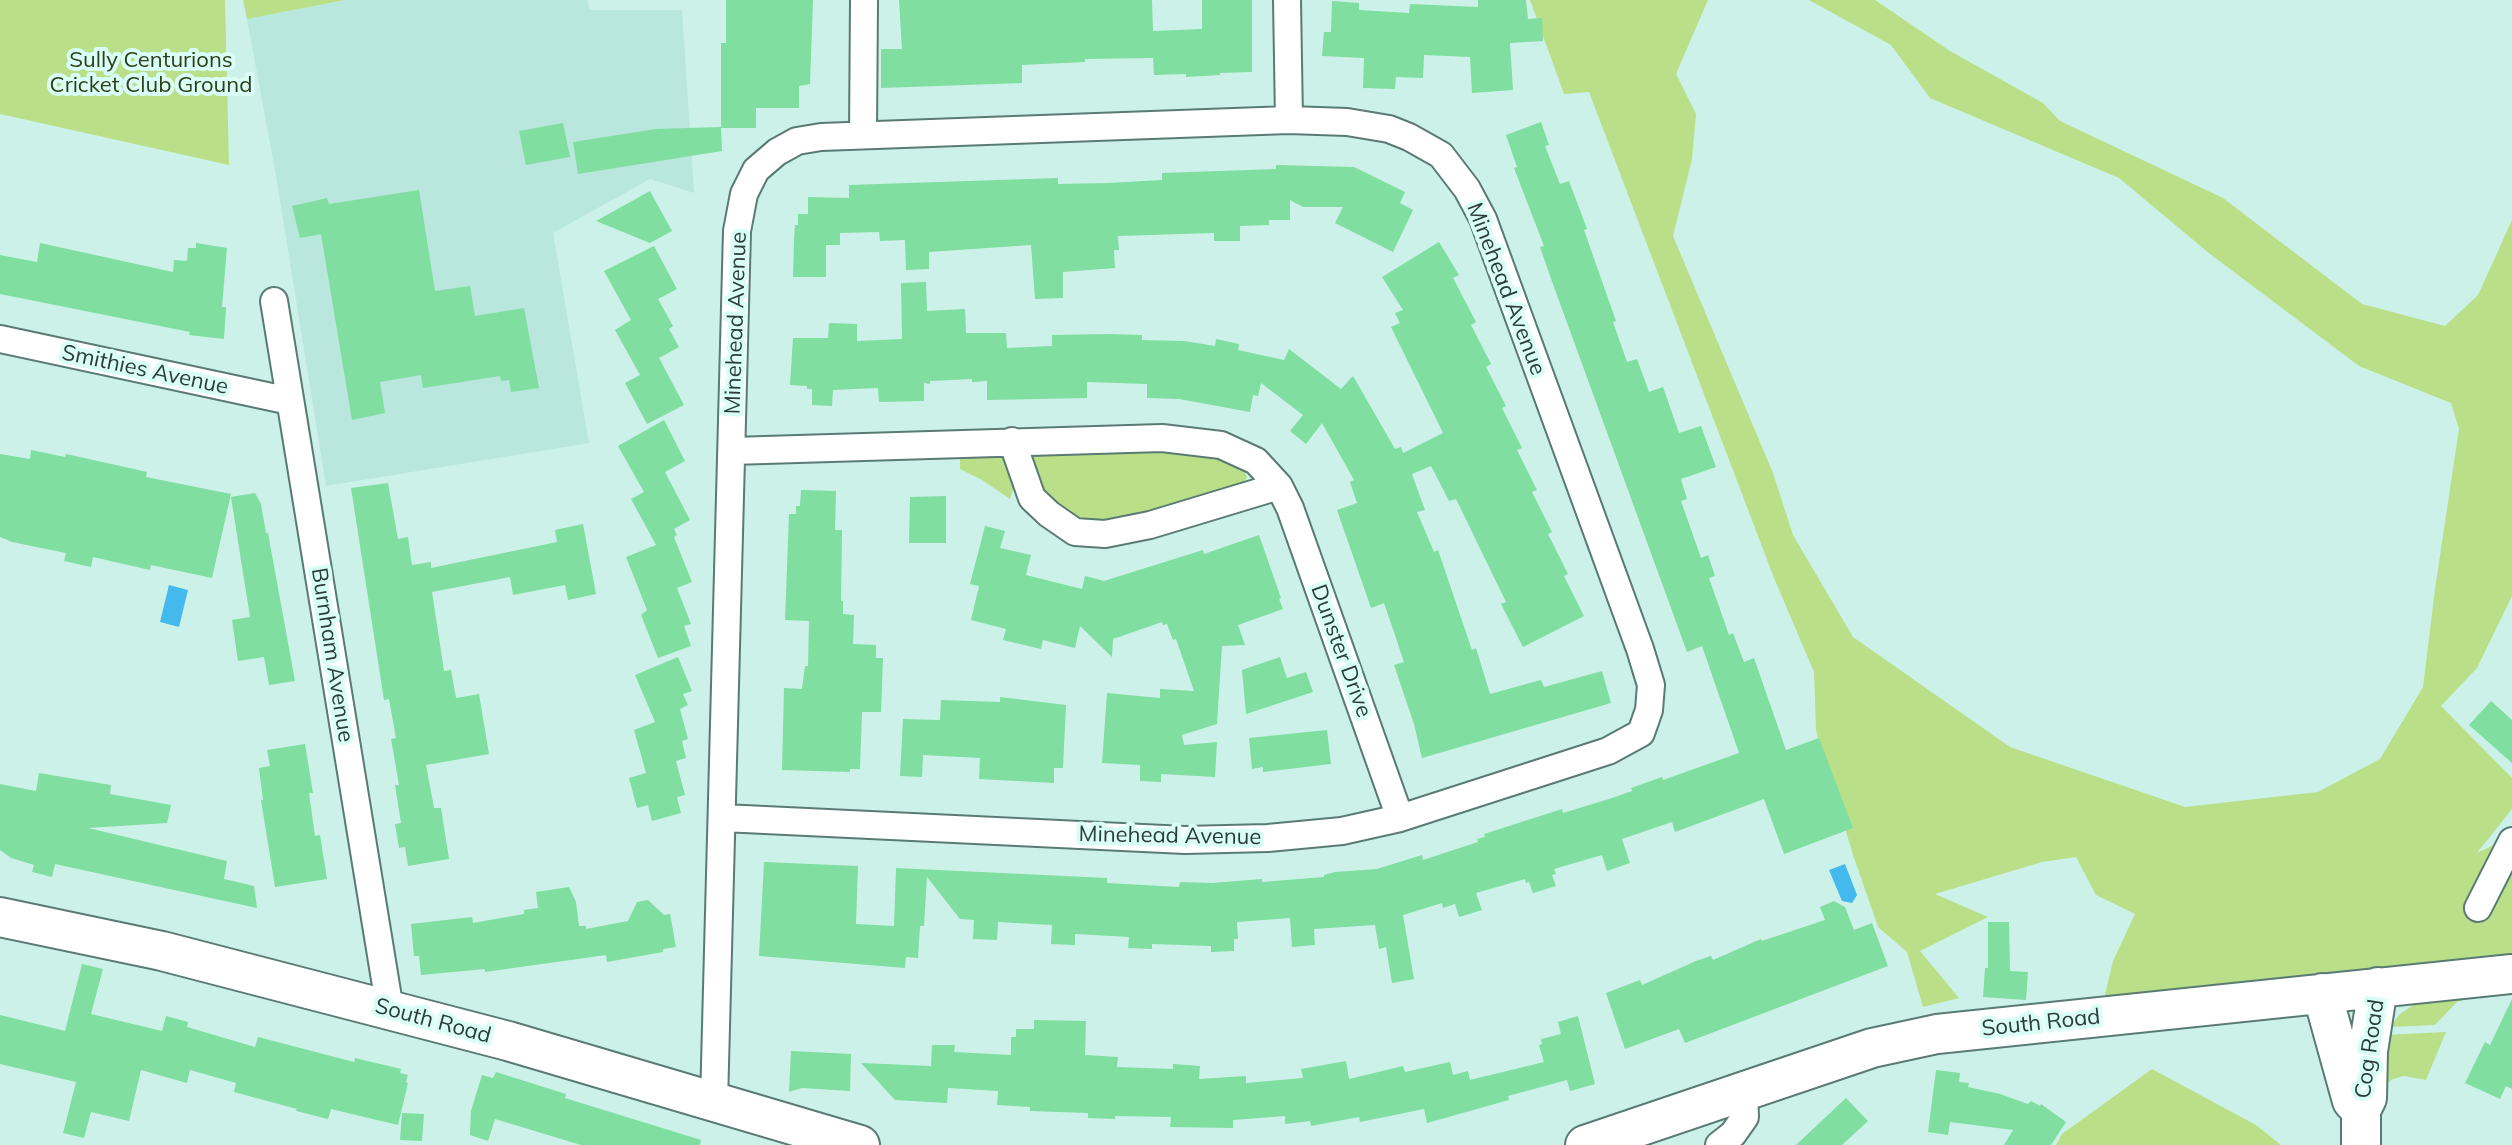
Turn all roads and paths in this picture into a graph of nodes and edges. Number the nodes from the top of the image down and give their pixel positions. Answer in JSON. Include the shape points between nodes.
{"nodes":[{"id":1,"x":864,"y":0,"type":"edge"},
{"id":2,"x":1287,"y":0,"type":"edge"},
{"id":3,"x":1289,"y":120,"type":"junction"},
{"id":4,"x":863,"y":134,"type":"junction"},
{"id":5,"x":274,"y":301,"type":"dead end"},
{"id":6,"x":0,"y":339,"type":"edge"},
{"id":7,"x":290,"y":401,"type":"junction"},
{"id":8,"x":1012,"y":441,"type":"junction"},
{"id":9,"x":732,"y":451,"type":"junction"},
{"id":10,"x":1279,"y":486,"type":"junction"},
{"id":11,"x":723,"y":818,"type":"junction"},
{"id":12,"x":1400,"y":818,"type":"junction"},
{"id":13,"x":2512,"y":841,"type":"edge"},
{"id":14,"x":2478,"y":908,"type":"dead end"},
{"id":15,"x":0,"y":917,"type":"edge"},
{"id":16,"x":2512,"y":974,"type":"edge"},
{"id":17,"x":2378,"y":987,"type":"junction"},
{"id":18,"x":2322,"y":993,"type":"junction"},
{"id":19,"x":390,"y":1010,"type":"junction"},
{"id":20,"x":1744,"y":1093,"type":"junction"},
{"id":21,"x":714,"y":1102,"type":"junction"},
{"id":22,"x":2361,"y":1128,"type":"edge"},
{"id":23,"x":860,"y":1145,"type":"edge"},
{"id":24,"x":1585,"y":1145,"type":"edge"},
{"id":25,"x":1719,"y":1145,"type":"edge"}],
"edges":[{"from":1,"to":4,"type":"street"},
{"from":2,"to":3,"type":"street"},
{"from":3,"to":4,"type":"street","name":"Minehead Avenue"},
{"from":3,"to":12,"type":"street","name":"Minehead Avenue","via":[[1389,129],[1441,155],[1467,189],[1489,233],[1651,685],[1641,733],[1608,751]]},
{"from":4,"to":9,"type":"street","name":"Minehead Avenue","via":[[797,141],[756,170],[744,194],[737,231]]},
{"from":5,"to":7,"type":"street","name":"Burnham Avenue"},
{"from":6,"to":7,"type":"street","name":"Smithies Avenue"},
{"from":7,"to":19,"type":"street","name":"Burnham Avenue"},
{"from":8,"to":9,"type":"street","name":"Dunster Drive"},
{"from":8,"to":10,"type":"street","name":"Dunster Drive","via":[[1162,438],[1221,445],[1256,461]]},
{"from":8,"to":10,"type":"street","via":[[1032,498],[1075,532],[1105,534],[1150,525]]},
{"from":9,"to":11,"type":"street","name":"Minehead Avenue"},
{"from":10,"to":12,"type":"street","name":"Dunster Drive"},
{"from":11,"to":12,"type":"street","name":"Minehead Avenue","via":[[1185,840],[1342,831]]},
{"from":11,"to":21,"type":"street","name":"Minehead Avenue"},
{"from":13,"to":14,"type":"street"},
{"from":15,"to":19,"type":"main road","name":"South Road","via":[[162,951]]},
{"from":16,"to":17,"type":"main road","name":"South Road"},
{"from":17,"to":18,"type":"main road","name":"South Road"},
{"from":17,"to":22,"type":"main road","name":"Cog Road"},
{"from":18,"to":20,"type":"main road","name":"South Road","via":[[1937,1034],[1872,1048]]},
{"from":18,"to":22,"type":"main road","name":"Cog Road"},
{"from":19,"to":21,"type":"main road","name":"South Road"},
{"from":20,"to":24,"type":"main road","name":"South Road"},
{"from":20,"to":25,"type":"street","via":[[1745,1117]]},
{"from":21,"to":23,"type":"main road","name":"South Road"}]}
